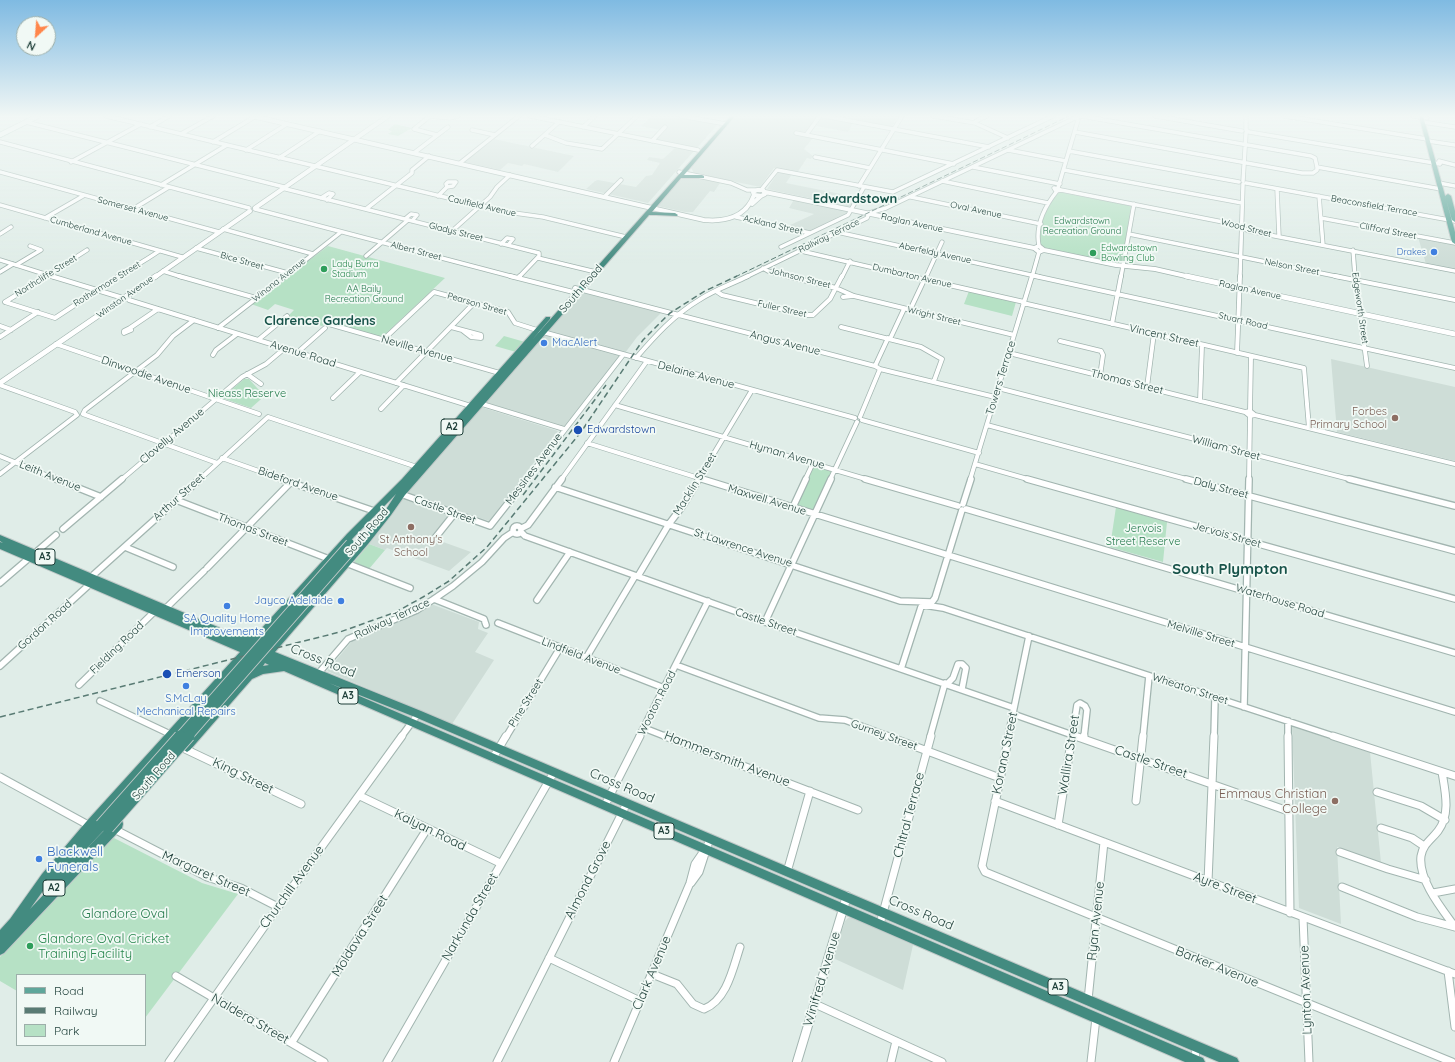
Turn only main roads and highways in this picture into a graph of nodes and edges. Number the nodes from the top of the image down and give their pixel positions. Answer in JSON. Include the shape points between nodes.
{"nodes":[{"id":1,"x":687,"y":166,"type":"edge"},
{"id":2,"x":688,"y":166,"type":"edge"},
{"id":3,"x":1440,"y":166,"type":"edge"},
{"id":4,"x":682,"y":173,"type":"junction"},
{"id":5,"x":694,"y":175,"type":"road end"},
{"id":6,"x":702,"y":177,"type":"road end"},
{"id":7,"x":1450,"y":206,"type":"edge"},
{"id":8,"x":649,"y":209,"type":"junction"},
{"id":9,"x":675,"y":215,"type":"road end"},
{"id":10,"x":1453,"y":220,"type":"edge"},
{"id":11,"x":1453,"y":230,"type":"edge"},
{"id":12,"x":1455,"y":243,"type":"edge"},
{"id":13,"x":476,"y":405,"type":"junction"},
{"id":14,"x":404,"y":481,"type":"junction"},
{"id":15,"x":401,"y":494,"type":"junction"},
{"id":16,"x":0,"y":538,"type":"edge"},
{"id":17,"x":353,"y":544,"type":"junction"},
{"id":18,"x":0,"y":545,"type":"edge"},
{"id":19,"x":33,"y":555,"type":"junction"},
{"id":20,"x":90,"y":580,"type":"junction"},
{"id":21,"x":165,"y":609,"type":"junction"},
{"id":22,"x":154,"y":612,"type":"junction"},
{"id":23,"x":267,"y":629,"type":"junction"},
{"id":24,"x":286,"y":632,"type":"junction"},
{"id":25,"x":228,"y":636,"type":"junction"},
{"id":26,"x":249,"y":648,"type":"junction"},
{"id":27,"x":266,"y":656,"type":"junction"},
{"id":28,"x":286,"y":668,"type":"junction"},
{"id":29,"x":228,"y":673,"type":"junction"},
{"id":30,"x":316,"y":677,"type":"junction"},
{"id":31,"x":244,"y":680,"type":"junction"},
{"id":32,"x":551,"y":777,"type":"junction"},
{"id":33,"x":103,"y":827,"type":"junction"},
{"id":34,"x":708,"y":843,"type":"junction"},
{"id":35,"x":1,"y":936,"type":"edge"},
{"id":36,"x":0,"y":948,"type":"edge"},
{"id":37,"x":1023,"y":972,"type":"junction"},
{"id":38,"x":1040,"y":980,"type":"junction"},
{"id":39,"x":1025,"y":987,"type":"junction"},
{"id":40,"x":1036,"y":992,"type":"junction"},
{"id":41,"x":1196,"y":1061,"type":"edge"},
{"id":42,"x":1233,"y":1062,"type":"edge"}],
"edges":[{"from":1,"to":4,"type":"highway","name":"South Road","number":"A2"},
{"from":2,"to":4,"type":"highway","name":"South Road","number":"A2"},
{"from":3,"to":7,"type":"main road","via":[[1442,185]]},
{"from":4,"to":5,"type":"highway"},
{"from":4,"to":6,"type":"highway"},
{"from":4,"to":8,"type":"highway","name":"South Road","number":"A2"},
{"from":7,"to":10,"type":"main road"},
{"from":8,"to":9,"type":"highway"},
{"from":8,"to":13,"type":"highway","name":"South Road","number":"A2"},
{"from":10,"to":11,"type":"main road"},
{"from":11,"to":12,"type":"main road"},
{"from":13,"to":14,"type":"highway","name":"South Road","number":"A2"},
{"from":13,"to":15,"type":"highway","name":"South Road","number":"A2"},
{"from":14,"to":17,"type":"highway","name":"South Road","number":"A2"},
{"from":14,"to":23,"type":"highway"},
{"from":15,"to":17,"type":"highway","name":"South Road","number":"A2"},
{"from":15,"to":24,"type":"highway","via":[[388,513]]},
{"from":16,"to":19,"type":"highway","name":"Cross Road","number":"A3"},
{"from":17,"to":33,"type":"highway","name":"South Road","number":"A2","bridge":true},
{"from":18,"to":19,"type":"highway","name":"Cross Road","number":"A3"},
{"from":19,"to":20,"type":"highway","name":"Cross Road","number":"A3"},
{"from":20,"to":21,"type":"highway","name":"Cross Road","number":"A3"},
{"from":20,"to":22,"type":"highway","name":"Cross Road","number":"A3"},
{"from":21,"to":22,"type":"highway"},
{"from":21,"to":25,"type":"highway","name":"Cross Road","number":"A3"},
{"from":22,"to":26,"type":"highway","name":"Cross Road","number":"A3"},
{"from":23,"to":24,"type":"highway"},
{"from":23,"to":25,"type":"highway","via":[[248,637]]},
{"from":23,"to":26,"type":"highway"},
{"from":24,"to":27,"type":"highway"},
{"from":25,"to":26,"type":"highway","name":"Cross Road","number":"A3"},
{"from":26,"to":27,"type":"highway","name":"Cross Road","number":"A3"},
{"from":26,"to":29,"type":"highway"},
{"from":27,"to":28,"type":"highway","name":"Cross Road","number":"A3"},
{"from":27,"to":30,"type":"highway","name":"Cross Road","number":"A3"},
{"from":27,"to":31,"type":"highway"},
{"from":28,"to":30,"type":"highway","name":"Cross Road","number":"A3"},
{"from":28,"to":31,"type":"highway","via":[[262,670]]},
{"from":29,"to":31,"type":"highway"},
{"from":29,"to":33,"type":"highway","via":[[172,735]]},
{"from":30,"to":32,"type":"highway","name":"Cross Road","number":"A3","via":[[411,723],[493,758]]},
{"from":30,"to":32,"type":"highway","name":"Cross Road","number":"A3","via":[[418,714],[498,748]]},
{"from":31,"to":33,"type":"highway","via":[[185,749]]},
{"from":32,"to":34,"type":"highway","name":"Cross Road","number":"A3","via":[[622,813]]},
{"from":32,"to":34,"type":"highway","name":"Cross Road","number":"A3","via":[[627,803]]},
{"from":33,"to":35,"type":"highway","name":"South Road","number":"A2"},
{"from":33,"to":36,"type":"highway","name":"South Road","number":"A2"},
{"from":34,"to":37,"type":"highway","name":"Cross Road","number":"A3","via":[[847,896]]},
{"from":34,"to":39,"type":"highway","name":"Cross Road","number":"A3","via":[[843,908]]},
{"from":37,"to":38,"type":"highway","name":"Cross Road","number":"A3"},
{"from":37,"to":39,"type":"highway","via":[[1027,981]]},
{"from":38,"to":40,"type":"highway","via":[[1034,987]]},
{"from":38,"to":42,"type":"highway","name":"Cross Road","number":"A3"},
{"from":39,"to":40,"type":"highway","name":"Cross Road","number":"A3"},
{"from":40,"to":41,"type":"highway","name":"Cross Road","number":"A3"}]}
